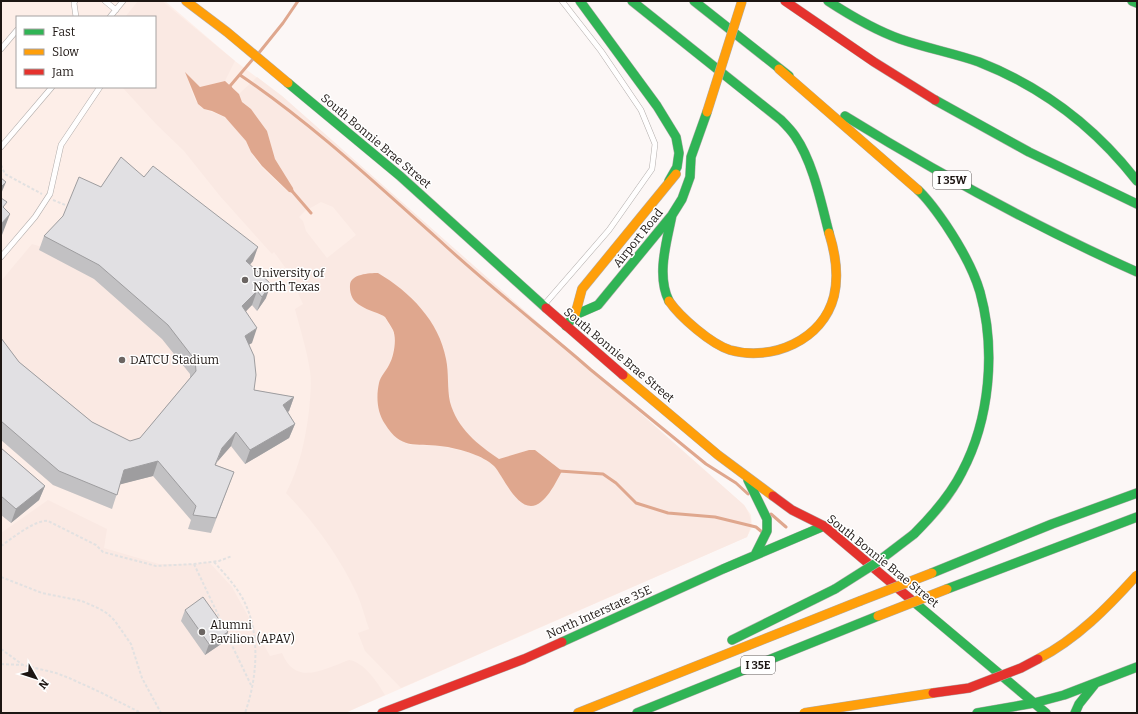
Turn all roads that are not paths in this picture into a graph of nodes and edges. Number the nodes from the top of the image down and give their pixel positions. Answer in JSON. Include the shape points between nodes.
{"nodes":[{"id":1,"x":75,"y":1,"type":"edge"},
{"id":2,"x":105,"y":1,"type":"edge"},
{"id":3,"x":123,"y":1,"type":"edge"},
{"id":4,"x":186,"y":1,"type":"edge"},
{"id":5,"x":562,"y":1,"type":"edge"},
{"id":6,"x":580,"y":1,"type":"edge"},
{"id":7,"x":632,"y":1,"type":"edge"},
{"id":8,"x":694,"y":1,"type":"edge"},
{"id":9,"x":742,"y":1,"type":"edge"},
{"id":10,"x":785,"y":1,"type":"edge"},
{"id":11,"x":828,"y":1,"type":"edge"},
{"id":12,"x":1132,"y":1,"type":"edge"},
{"id":13,"x":1137,"y":3,"type":"edge"},
{"id":14,"x":116,"y":10,"type":"junction"},
{"id":15,"x":76,"y":16,"type":"edge"},
{"id":16,"x":111,"y":16,"type":"edge"},
{"id":17,"x":16,"y":31,"type":"edge"},
{"id":18,"x":1,"y":49,"type":"edge"},
{"id":19,"x":779,"y":69,"type":"junction"},
{"id":20,"x":51,"y":88,"type":"edge"},
{"id":21,"x":99,"y":88,"type":"edge"},
{"id":22,"x":1,"y":147,"type":"edge"},
{"id":23,"x":691,"y":157,"type":"junction"},
{"id":24,"x":1137,"y":181,"type":"edge"},
{"id":25,"x":669,"y":182,"type":"junction"},
{"id":26,"x":1137,"y":204,"type":"edge"},
{"id":27,"x":672,"y":215,"type":"junction"},
{"id":28,"x":1,"y":257,"type":"edge"},
{"id":29,"x":1137,"y":272,"type":"edge"},
{"id":30,"x":544,"y":306,"type":"junction"},
{"id":31,"x":575,"y":315,"type":"junction"},
{"id":32,"x":566,"y":326,"type":"junction"},
{"id":33,"x":747,"y":478,"type":"junction"},
{"id":34,"x":1137,"y":493,"type":"edge"},
{"id":35,"x":1137,"y":517,"type":"edge"},
{"id":36,"x":824,"y":526,"type":"junction"},
{"id":37,"x":755,"y":555,"type":"junction"},
{"id":38,"x":1137,"y":575,"type":"edge"},
{"id":39,"x":723,"y":644,"type":"dead end"},
{"id":40,"x":709,"y":651,"type":"dead end"},
{"id":41,"x":1137,"y":667,"type":"edge"},
{"id":42,"x":1096,"y":682,"type":"junction"},
{"id":43,"x":1034,"y":703,"type":"junction"},
{"id":44,"x":581,"y":712,"type":"edge"},
{"id":45,"x":382,"y":713,"type":"edge"},
{"id":46,"x":637,"y":713,"type":"edge"},
{"id":47,"x":804,"y":713,"type":"edge"},
{"id":48,"x":977,"y":713,"type":"edge"},
{"id":49,"x":1046,"y":713,"type":"edge"},
{"id":50,"x":1075,"y":713,"type":"edge"}],
"edges":[{"from":1,"to":15,"type":"lane"},
{"from":2,"to":14,"type":"lane"},
{"from":3,"to":14,"type":"lane"},
{"from":4,"to":30,"type":"main road","name":"South Bonnie Brae Street","via":[[400,176]]},
{"from":5,"to":30,"type":"lane","via":[[601,51],[641,110],[656,144],[652,169],[648,175],[609,230]]},
{"from":6,"to":25,"type":"main road","via":[[657,106],[676,138],[679,153],[677,167]]},
{"from":7,"to":27,"type":"main road","via":[[781,120],[796,138],[817,190],[835,258],[837,277],[834,296],[821,321],[803,340],[790,347],[762,354],[746,354],[731,350],[704,335],[679,312],[665,291],[664,258]]},
{"from":8,"to":19,"type":"main road","number":"I 35W"},
{"from":9,"to":23,"type":"main road","name":"Airport Road","bridge":true},
{"from":10,"to":26,"type":"main road","via":[[882,67],[966,118]]},
{"from":11,"to":24,"type":"main road","via":[[900,39],[960,56],[1026,84],[1095,134],[1122,161]]},
{"from":12,"to":13,"type":"main road"},
{"from":14,"to":16,"type":"lane"},
{"from":17,"to":18,"type":"lane"},
{"from":19,"to":29,"type":"main road","number":"I 35W","via":[[840,112],[946,176],[1050,232]]},
{"from":19,"to":39,"type":"main road","bridge":true,"via":[[927,199],[953,235],[980,293],[988,337],[987,386],[979,430],[970,454],[950,492],[914,534],[867,570],[835,589]]},
{"from":20,"to":22,"type":"lane"},
{"from":21,"to":28,"type":"lane","via":[[61,145],[50,194],[35,217]]},
{"from":23,"to":25,"type":"main road","name":"Airport Road"},
{"from":23,"to":27,"type":"main road","name":"Airport Road","via":[[690,177],[682,199]]},
{"from":25,"to":31,"type":"main road","name":"Airport Road","via":[[582,290]]},
{"from":27,"to":31,"type":"main road","name":"Airport Road","via":[[598,305]]},
{"from":30,"to":32,"type":"main road","name":"South Bonnie Brae Street"},
{"from":31,"to":32,"type":"main road","name":"Airport Road"},
{"from":32,"to":33,"type":"main road","name":"South Bonnie Brae Street"},
{"from":33,"to":36,"type":"main road","name":"South Bonnie Brae Street","via":[[792,510]]},
{"from":33,"to":37,"type":"main road","via":[[767,519],[767,531]]},
{"from":34,"to":44,"type":"main road","number":"I 35E","bridge":true,"via":[[1052,524]]},
{"from":35,"to":46,"type":"main road","number":"I 35E","bridge":true,"via":[[878,616]]},
{"from":36,"to":37,"type":"main road","name":"North Interstate 35E"},
{"from":36,"to":43,"type":"main road","name":"South Bonnie Brae Street"},
{"from":37,"to":45,"type":"main road","name":"North Interstate 35E","via":[[524,659]]},
{"from":38,"to":47,"type":"main road","bridge":true,"via":[[1118,597],[1078,633],[1056,650],[1021,668],[968,688]]},
{"from":40,"to":44,"type":"main road"},
{"from":41,"to":42,"type":"main road"},
{"from":42,"to":43,"type":"main road","via":[[1064,696]]},
{"from":42,"to":50,"type":"main road"},
{"from":43,"to":48,"type":"main road"},
{"from":43,"to":49,"type":"main road","name":"South Bonnie Brae Street"}]}
